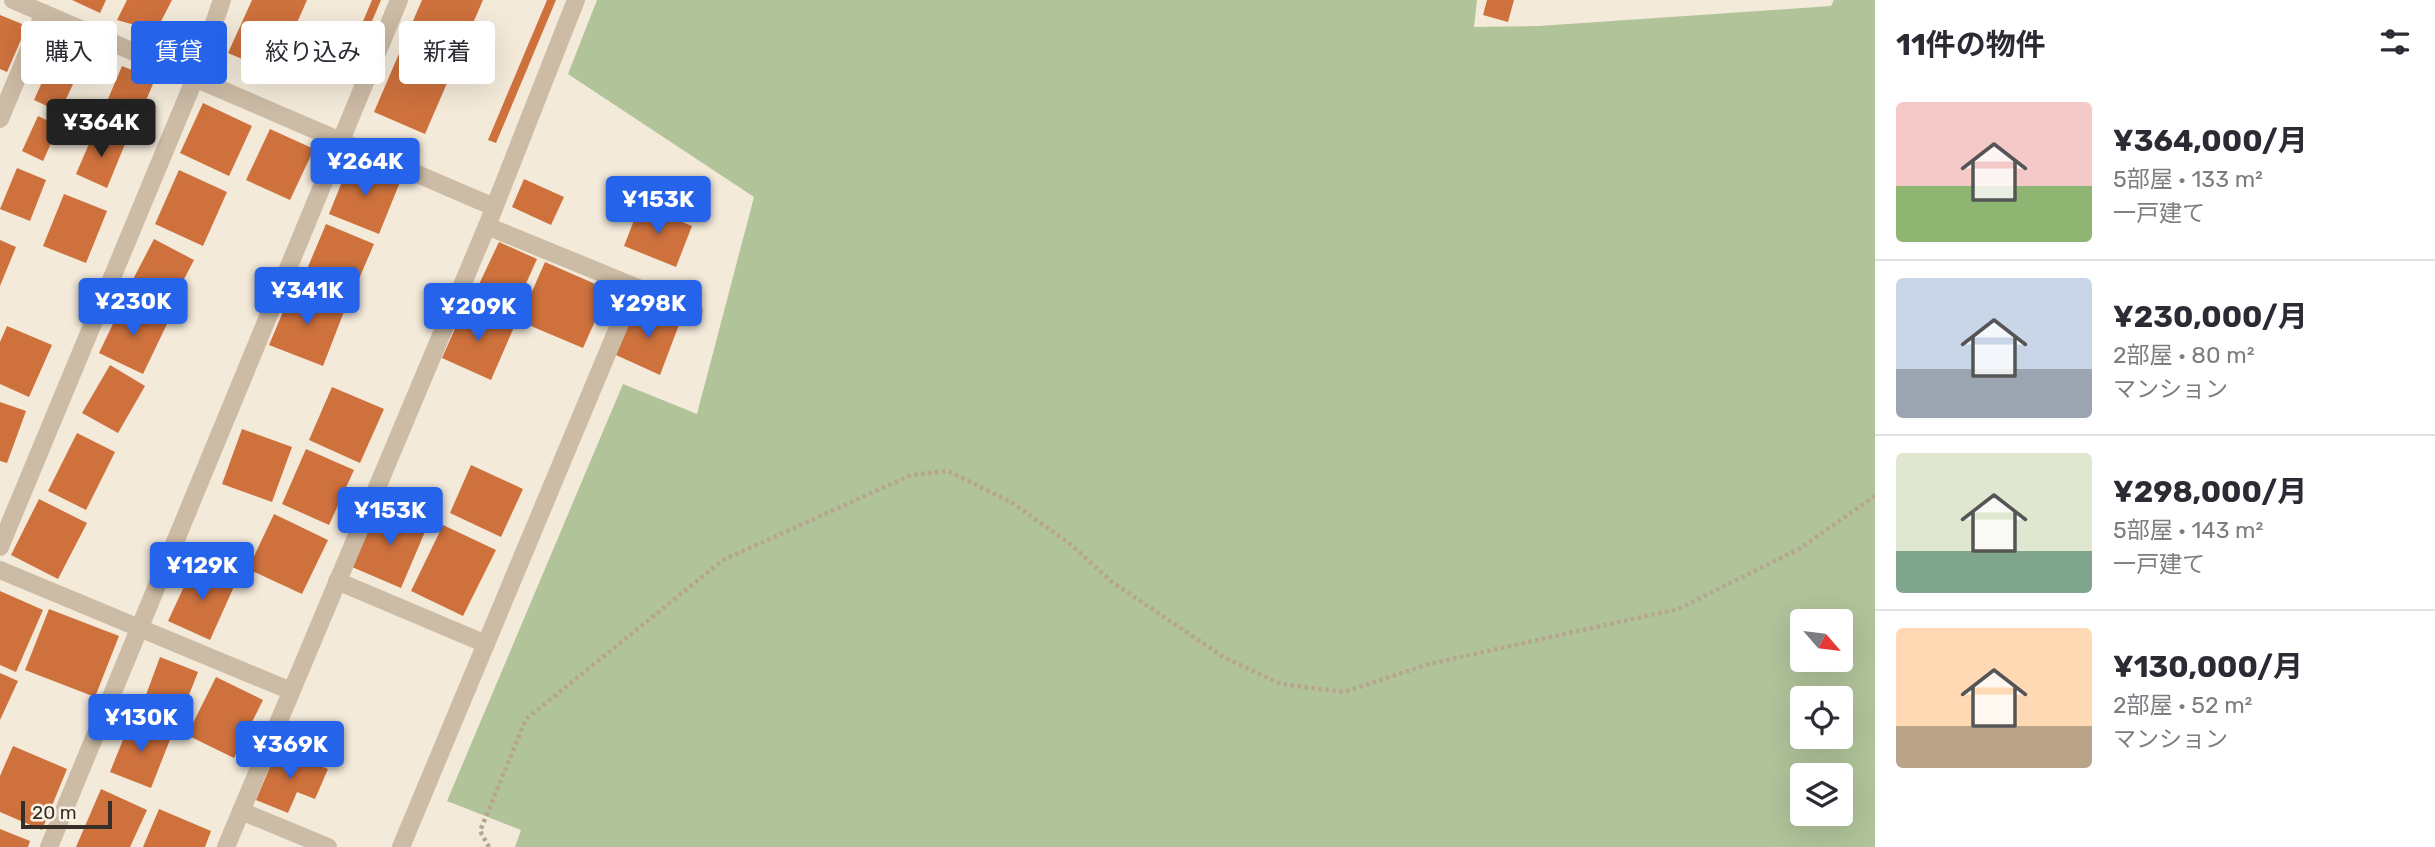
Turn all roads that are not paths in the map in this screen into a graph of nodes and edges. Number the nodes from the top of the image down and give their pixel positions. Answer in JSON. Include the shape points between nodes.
{"nodes":[{"id":1,"x":13,"y":0,"type":"edge"},
{"id":2,"x":222,"y":0,"type":"edge"},
{"id":3,"x":399,"y":0,"type":"edge"},
{"id":4,"x":576,"y":0,"type":"edge"},
{"id":5,"x":44,"y":13,"type":"junction"},
{"id":6,"x":215,"y":21,"type":"edge"},
{"id":7,"x":131,"y":50,"type":"edge"},
{"id":8,"x":193,"y":84,"type":"edge"},
{"id":9,"x":209,"y":84,"type":"edge"},
{"id":10,"x":0,"y":119,"type":"edge"},
{"id":11,"x":342,"y":142,"type":"junction"},
{"id":12,"x":494,"y":207,"type":"junction"},
{"id":13,"x":486,"y":226,"type":"junction"},
{"id":14,"x":635,"y":287,"type":"junction"},
{"id":15,"x":694,"y":311,"type":"dead end"},
{"id":16,"x":0,"y":547,"type":"edge"},
{"id":17,"x":0,"y":570,"type":"edge"},
{"id":18,"x":337,"y":581,"type":"junction"},
{"id":19,"x":139,"y":629,"type":"junction"},
{"id":20,"x":486,"y":644,"type":"junction"},
{"id":21,"x":291,"y":691,"type":"junction"},
{"id":22,"x":241,"y":811,"type":"junction"},
{"id":23,"x":49,"y":847,"type":"edge"},
{"id":24,"x":226,"y":847,"type":"edge"},
{"id":25,"x":328,"y":847,"type":"edge"},
{"id":26,"x":401,"y":847,"type":"edge"}],
"edges":[{"from":1,"to":5,"type":"street"},
{"from":2,"to":6,"type":"street"},
{"from":3,"to":11,"type":"street"},
{"from":4,"to":12,"type":"street"},
{"from":5,"to":7,"type":"street"},
{"from":5,"to":10,"type":"street"},
{"from":8,"to":16,"type":"street"},
{"from":9,"to":11,"type":"street"},
{"from":11,"to":12,"type":"street"},
{"from":11,"to":19,"type":"street"},
{"from":12,"to":13,"type":"street"},
{"from":13,"to":14,"type":"street"},
{"from":13,"to":18,"type":"street"},
{"from":14,"to":15,"type":"street"},
{"from":14,"to":20,"type":"street"},
{"from":17,"to":19,"type":"street"},
{"from":18,"to":20,"type":"street"},
{"from":18,"to":21,"type":"street"},
{"from":19,"to":21,"type":"street"},
{"from":19,"to":23,"type":"street"},
{"from":20,"to":26,"type":"street"},
{"from":21,"to":22,"type":"street"},
{"from":22,"to":24,"type":"street"},
{"from":22,"to":25,"type":"street"}]}
